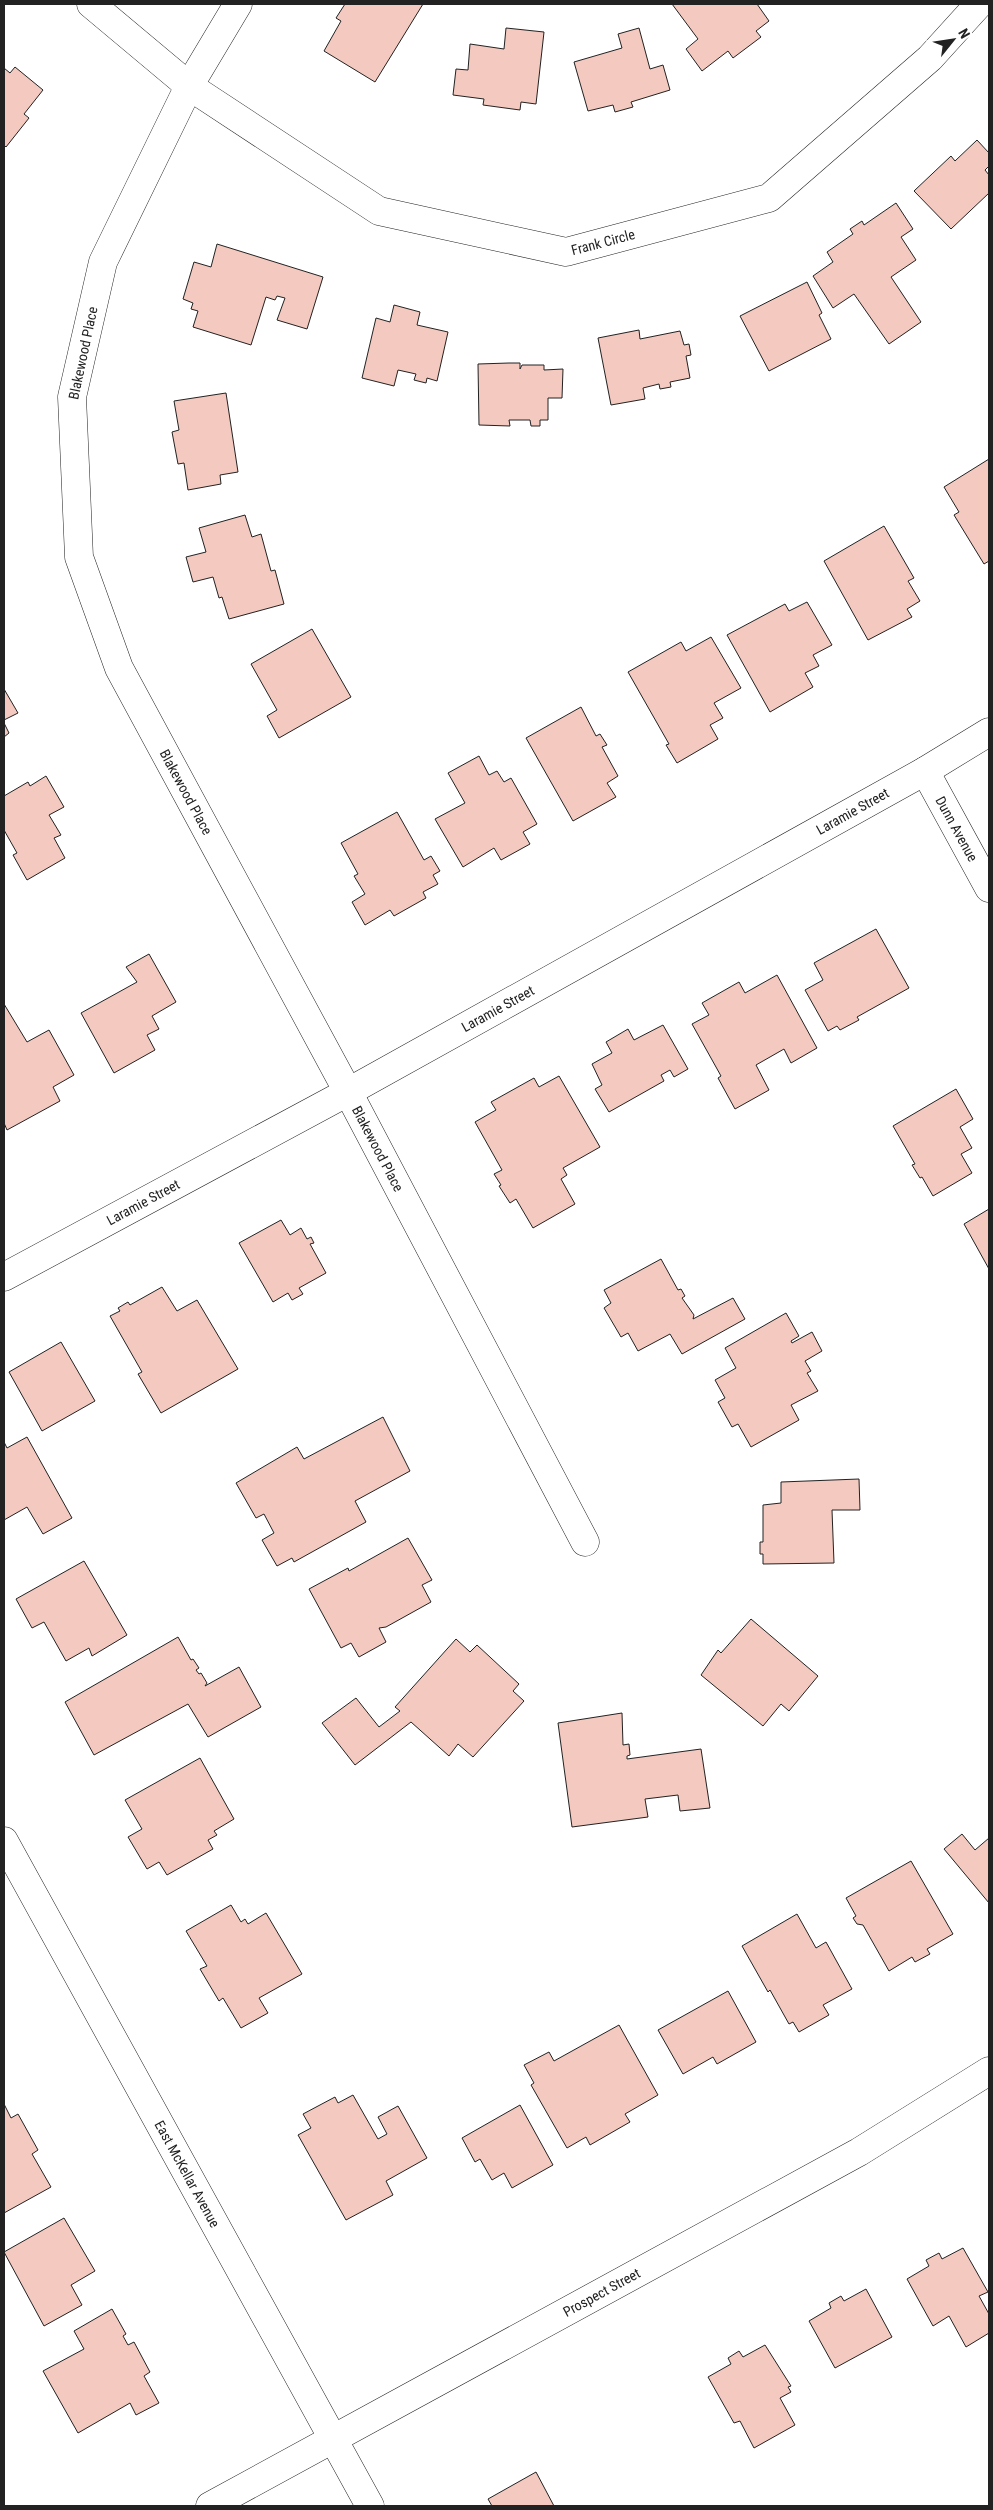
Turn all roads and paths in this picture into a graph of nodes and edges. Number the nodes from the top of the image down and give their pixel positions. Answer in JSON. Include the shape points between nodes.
{"nodes":[{"id":1,"x":91,"y":4,"type":"edge"},
{"id":2,"x":238,"y":4,"type":"edge"},
{"id":3,"x":979,"y":4,"type":"edge"},
{"id":4,"x":189,"y":86,"type":"junction"},
{"id":5,"x":989,"y":732,"type":"edge"},
{"id":6,"x":925,"y":771,"type":"junction"},
{"id":7,"x":989,"y":888,"type":"edge"},
{"id":8,"x":348,"y":1092,"type":"junction"},
{"id":9,"x":4,"y":1277,"type":"edge"},
{"id":10,"x":585,"y":1542,"type":"dead end"},
{"id":11,"x":4,"y":1840,"type":"edge"},
{"id":12,"x":989,"y":2071,"type":"edge"},
{"id":13,"x":333,"y":2438,"type":"junction"},
{"id":14,"x":210,"y":2506,"type":"edge"},
{"id":15,"x":370,"y":2506,"type":"edge"}],
"edges":[{"from":1,"to":4,"type":"street","name":"Frank Circle"},
{"from":2,"to":4,"type":"street","name":"Blakewood Place"},
{"from":3,"to":4,"type":"street","name":"Frank Circle","via":[[930,58],[769,198],[566,252],[378,212]]},
{"from":4,"to":8,"type":"street","name":"Blakewood Place","via":[[103,262],[98,281],[72,396],[79,557],[119,668]]},
{"from":5,"to":6,"type":"street","name":"Laramie Street"},
{"from":6,"to":7,"type":"street","name":"Dunn Avenue"},
{"from":6,"to":8,"type":"street","name":"Laramie Street"},
{"from":8,"to":9,"type":"street","name":"Laramie Street"},
{"from":8,"to":10,"type":"street","name":"Blakewood Place"},
{"from":11,"to":13,"type":"street","name":"East McKellar Avenue"},
{"from":12,"to":13,"type":"street","name":"Prospect Street","via":[[859,2152]]},
{"from":13,"to":14,"type":"street","name":"Prospect Street"},
{"from":13,"to":15,"type":"street","name":"East McKellar Avenue"}]}
